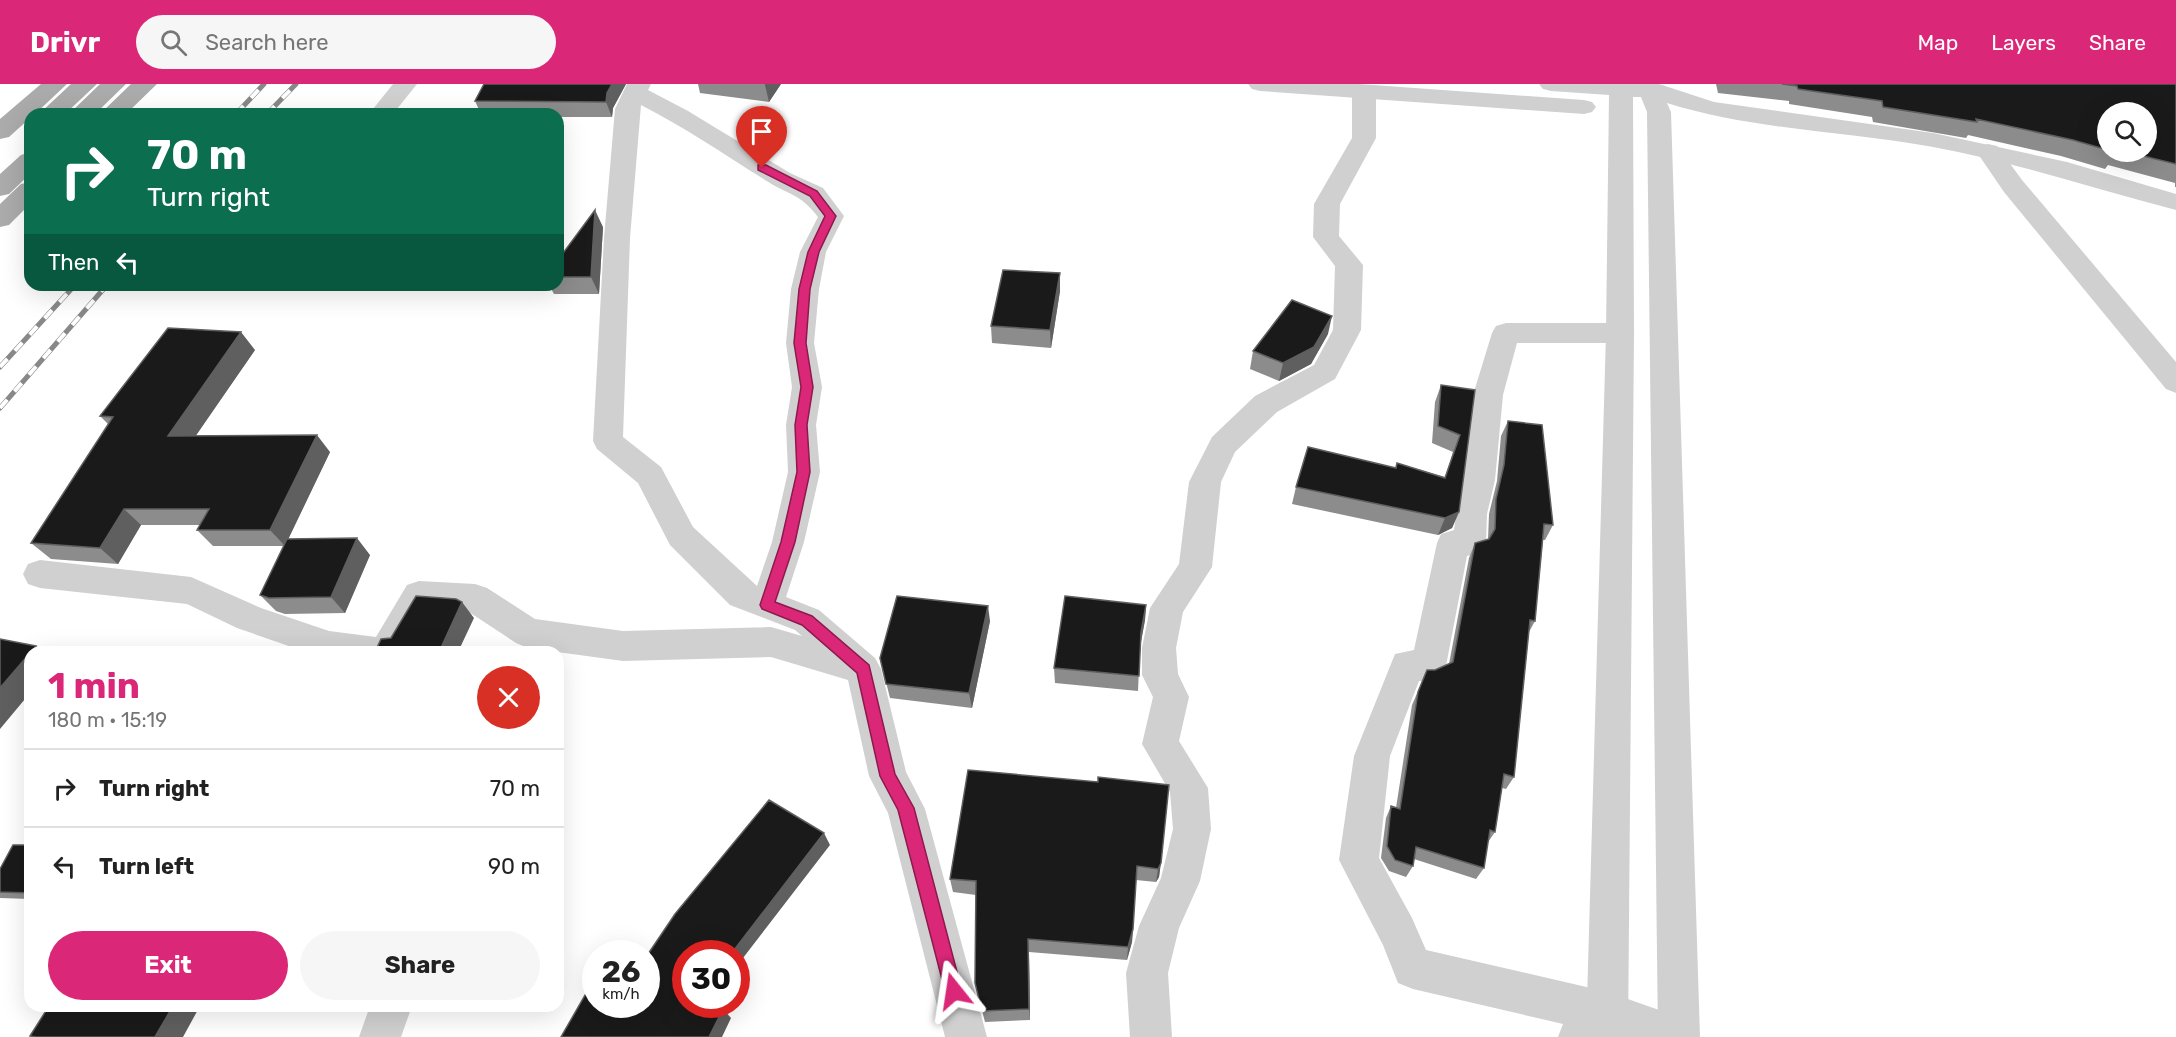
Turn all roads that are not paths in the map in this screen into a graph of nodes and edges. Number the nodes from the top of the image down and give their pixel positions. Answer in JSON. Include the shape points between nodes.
{"nodes":[{"id":1,"x":55,"y":84,"type":"edge"},
{"id":2,"x":85,"y":84,"type":"edge"},
{"id":3,"x":114,"y":84,"type":"edge"},
{"id":4,"x":145,"y":84,"type":"edge"},
{"id":5,"x":405,"y":84,"type":"edge"},
{"id":6,"x":1260,"y":84,"type":"edge"},
{"id":7,"x":1551,"y":84,"type":"edge"},
{"id":8,"x":638,"y":89,"type":"edge"},
{"id":9,"x":1364,"y":92,"type":"junction"},
{"id":10,"x":1638,"y":95,"type":"edge"},
{"id":11,"x":28,"y":108,"type":"edge"},
{"id":12,"x":58,"y":108,"type":"edge"},
{"id":13,"x":88,"y":108,"type":"edge"},
{"id":14,"x":119,"y":108,"type":"edge"},
{"id":15,"x":386,"y":108,"type":"edge"},
{"id":16,"x":24,"y":111,"type":"edge"},
{"id":17,"x":0,"y":132,"type":"edge"},
{"id":18,"x":24,"y":138,"type":"edge"},
{"id":19,"x":1988,"y":151,"type":"junction"},
{"id":20,"x":0,"y":159,"type":"edge"},
{"id":21,"x":24,"y":166,"type":"edge"},
{"id":22,"x":0,"y":188,"type":"edge"},
{"id":23,"x":24,"y":196,"type":"edge"},
{"id":24,"x":2176,"y":202,"type":"edge"},
{"id":25,"x":0,"y":219,"type":"edge"},
{"id":26,"x":1620,"y":333,"type":"junction"},
{"id":27,"x":2176,"y":382,"type":"edge"},
{"id":28,"x":40,"y":574,"type":"dead end"},
{"id":29,"x":767,"y":605,"type":"junction"},
{"id":30,"x":329,"y":646,"type":"edge"},
{"id":31,"x":389,"y":646,"type":"edge"},
{"id":32,"x":864,"y":669,"type":"junction"},
{"id":33,"x":389,"y":1012,"type":"edge"},
{"id":34,"x":1598,"y":1029,"type":"edge"},
{"id":35,"x":380,"y":1037,"type":"edge"},
{"id":36,"x":966,"y":1037,"type":"edge"},
{"id":37,"x":1151,"y":1037,"type":"edge"},
{"id":38,"x":1679,"y":1037,"type":"edge"}],
"edges":[{"from":1,"to":11,"type":"main road"},
{"from":2,"to":12,"type":"main road"},
{"from":3,"to":13,"type":"main road"},
{"from":4,"to":14,"type":"main road"},
{"from":5,"to":15,"type":"street"},
{"from":6,"to":9,"type":"street"},
{"from":7,"to":10,"type":"street"},
{"from":8,"to":29,"type":"street","via":[[627,109],[616,238],[608,441],[650,475],[681,536],[742,595]]},
{"from":8,"to":29,"type":"street","via":[[781,179],[814,194],[831,216],[813,252],[804,289],[800,343],[807,387],[801,425],[804,472],[788,542]]},
{"from":9,"to":10,"type":"street"},
{"from":9,"to":37,"type":"street","via":[[1364,138],[1327,204],[1326,237],[1349,265],[1347,330],[1325,372],[1266,404],[1223,445],[1205,482],[1194,567],[1167,608],[1159,648],[1160,675],[1171,697],[1160,744],[1189,788],[1192,829],[1180,880],[1159,926],[1147,973]]},
{"from":10,"to":19,"type":"street"},
{"from":10,"to":26,"type":"street"},
{"from":10,"to":38,"type":"street"},
{"from":16,"to":17,"type":"main road"},
{"from":18,"to":20,"type":"main road"},
{"from":19,"to":24,"type":"street"},
{"from":19,"to":27,"type":"street"},
{"from":21,"to":22,"type":"main road"},
{"from":23,"to":25,"type":"main road"},
{"from":26,"to":34,"type":"street"},
{"from":26,"to":34,"type":"street","via":[[1506,333],[1488,395],[1470,543],[1453,543],[1428,666],[1407,665],[1372,756],[1359,861],[1413,968]]},
{"from":28,"to":30,"type":"street","via":[[191,591],[249,618]]},
{"from":29,"to":32,"type":"street","via":[[807,620]]},
{"from":31,"to":32,"type":"street","via":[[419,595],[476,598],[528,633],[623,646],[771,642]]},
{"from":32,"to":36,"type":"street","via":[[888,776],[906,808]]},
{"from":33,"to":35,"type":"street"},
{"from":34,"to":38,"type":"street"}]}
